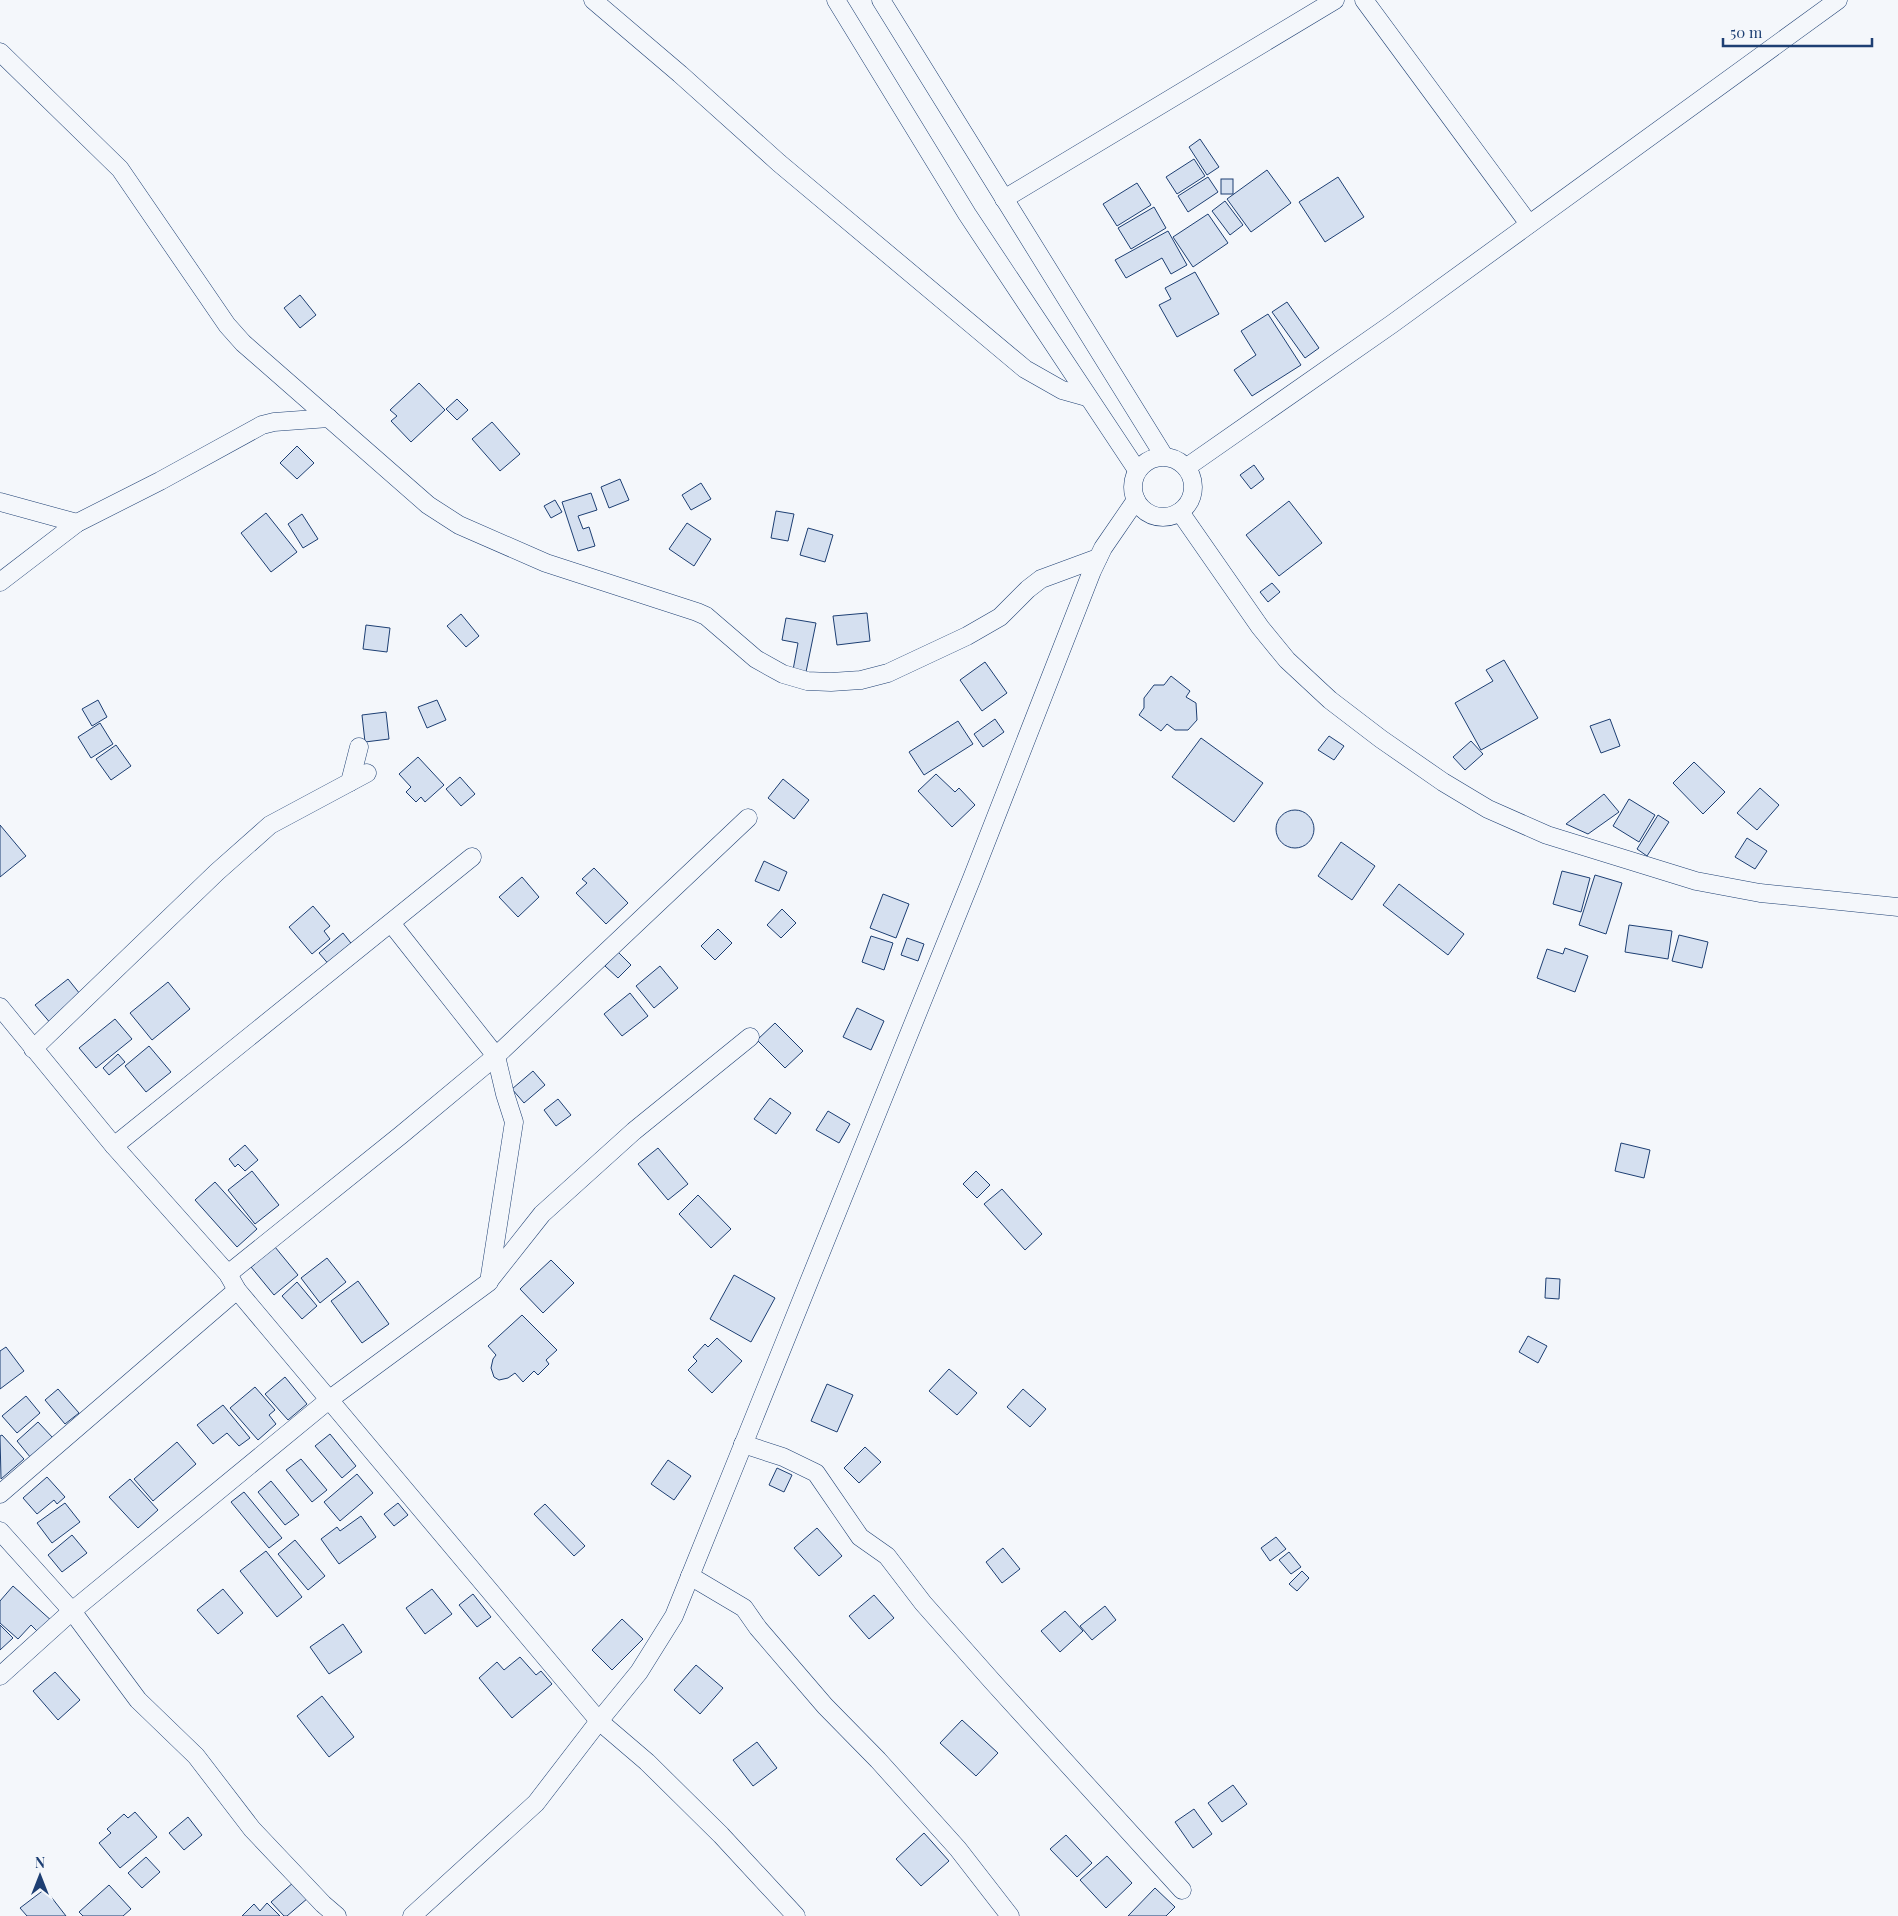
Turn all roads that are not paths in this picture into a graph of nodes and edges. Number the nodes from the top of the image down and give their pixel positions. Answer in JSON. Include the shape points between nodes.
{"nodes":[{"id":1,"x":594,"y":0,"type":"edge"},
{"id":2,"x":836,"y":0,"type":"edge"},
{"id":3,"x":881,"y":0,"type":"edge"},
{"id":4,"x":1335,"y":0,"type":"edge"},
{"id":5,"x":1364,"y":0,"type":"edge"},
{"id":6,"x":1838,"y":0,"type":"edge"},
{"id":7,"x":0,"y":52,"type":"edge"},
{"id":8,"x":1004,"y":199,"type":"junction"},
{"id":9,"x":1529,"y":224,"type":"junction"},
{"id":10,"x":1087,"y":397,"type":"junction"},
{"id":11,"x":329,"y":418,"type":"junction"},
{"id":12,"x":1164,"y":456,"type":"junction"},
{"id":13,"x":1187,"y":467,"type":"junction"},
{"id":14,"x":1137,"y":470,"type":"junction"},
{"id":15,"x":1136,"y":500,"type":"junction"},
{"id":16,"x":0,"y":502,"type":"edge"},
{"id":17,"x":1180,"y":512,"type":"junction"},
{"id":18,"x":77,"y":523,"type":"junction"},
{"id":19,"x":1098,"y":558,"type":"junction"},
{"id":20,"x":0,"y":582,"type":"edge"},
{"id":21,"x":359,"y":747,"type":"dead end"},
{"id":22,"x":367,"y":773,"type":"dead end"},
{"id":23,"x":350,"y":782,"type":"junction"},
{"id":24,"x":748,"y":818,"type":"dead end"},
{"id":25,"x":472,"y":857,"type":"dead end"},
{"id":26,"x":1898,"y":907,"type":"edge"},
{"id":27,"x":391,"y":922,"type":"junction"},
{"id":28,"x":0,"y":1007,"type":"edge"},
{"id":29,"x":750,"y":1037,"type":"dead end"},
{"id":30,"x":34,"y":1049,"type":"junction"},
{"id":31,"x":496,"y":1056,"type":"junction"},
{"id":32,"x":114,"y":1146,"type":"junction"},
{"id":33,"x":228,"y":1274,"type":"junction"},
{"id":34,"x":488,"y":1282,"type":"junction"},
{"id":35,"x":237,"y":1290,"type":"junction"},
{"id":36,"x":330,"y":1399,"type":"junction"},
{"id":37,"x":743,"y":1444,"type":"junction"},
{"id":38,"x":0,"y":1494,"type":"edge"},
{"id":39,"x":0,"y":1531,"type":"edge"},
{"id":40,"x":690,"y":1576,"type":"junction"},
{"id":41,"x":72,"y":1610,"type":"junction"},
{"id":42,"x":0,"y":1676,"type":"edge"},
{"id":43,"x":599,"y":1721,"type":"junction"},
{"id":44,"x":1182,"y":1890,"type":"dead end"},
{"id":45,"x":337,"y":1916,"type":"edge"},
{"id":46,"x":412,"y":1916,"type":"edge"},
{"id":47,"x":796,"y":1916,"type":"edge"},
{"id":48,"x":1010,"y":1916,"type":"edge"}],
"edges":[{"from":1,"to":10,"type":"street","via":[[779,163],[1025,369],[1062,390]]},
{"from":2,"to":10,"type":"street","via":[[967,214]]},
{"from":3,"to":8,"type":"street"},
{"from":4,"to":8,"type":"street"},
{"from":5,"to":9,"type":"street"},
{"from":6,"to":9,"type":"street"},
{"from":7,"to":11,"type":"street","via":[[120,169],[235,334]]},
{"from":8,"to":12,"type":"street"},
{"from":9,"to":13,"type":"street"},
{"from":10,"to":14,"type":"street"},
{"from":11,"to":18,"type":"street","via":[[262,425]]},
{"from":11,"to":19,"type":"street","via":[[428,505],[459,525],[546,563],[706,616],[756,659],[783,674],[808,681],[861,680],[888,673],[1000,618],[1042,579]]},
{"from":12,"to":13,"type":"street"},
{"from":12,"to":14,"type":"street","via":[[1149,460]]},
{"from":13,"to":17,"type":"street","via":[[1193,478],[1194,491],[1189,504]]},
{"from":14,"to":15,"type":"street","via":[[1133,480]]},
{"from":15,"to":17,"type":"street","via":[[1150,514],[1160,517]]},
{"from":15,"to":19,"type":"street"},
{"from":16,"to":18,"type":"street"},
{"from":17,"to":26,"type":"street","via":[[1260,627],[1287,660],[1330,700],[1380,739],[1488,809],[1547,835],[1696,881],[1760,893]]},
{"from":18,"to":20,"type":"street"},
{"from":19,"to":37,"type":"street"},
{"from":21,"to":23,"type":"street"},
{"from":22,"to":23,"type":"street"},
{"from":23,"to":30,"type":"street","via":[[270,825]]},
{"from":24,"to":31,"type":"street"},
{"from":25,"to":27,"type":"street"},
{"from":27,"to":31,"type":"street"},
{"from":27,"to":32,"type":"street"},
{"from":28,"to":30,"type":"street"},
{"from":29,"to":34,"type":"street","via":[[634,1131],[542,1214]]},
{"from":30,"to":32,"type":"street"},
{"from":31,"to":33,"type":"street"},
{"from":31,"to":34,"type":"street","via":[[514,1122]]},
{"from":32,"to":33,"type":"street"},
{"from":33,"to":35,"type":"street"},
{"from":34,"to":36,"type":"street"},
{"from":35,"to":36,"type":"street"},
{"from":35,"to":38,"type":"street"},
{"from":36,"to":41,"type":"street"},
{"from":36,"to":43,"type":"street"},
{"from":37,"to":40,"type":"street"},
{"from":37,"to":44,"type":"street","via":[[783,1457],[816,1473],[860,1537],[887,1556],[979,1666]]},
{"from":39,"to":41,"type":"street"},
{"from":40,"to":43,"type":"street","via":[[674,1616],[639,1672]]},
{"from":40,"to":48,"type":"street","via":[[744,1608],[825,1706],[958,1849]]},
{"from":41,"to":42,"type":"street"},
{"from":41,"to":45,"type":"street","via":[[138,1700],[196,1756],[252,1829]]},
{"from":43,"to":46,"type":"street","via":[[536,1803]]},
{"from":43,"to":47,"type":"street","via":[[647,1762],[721,1834]]}]}
